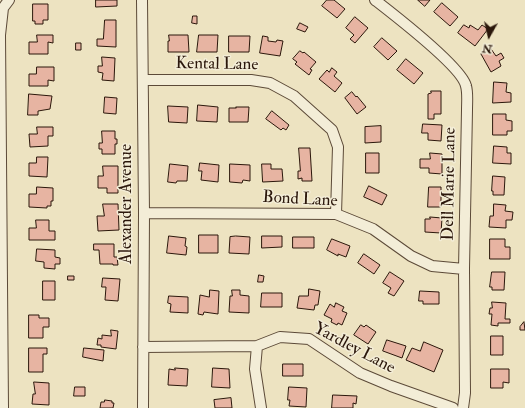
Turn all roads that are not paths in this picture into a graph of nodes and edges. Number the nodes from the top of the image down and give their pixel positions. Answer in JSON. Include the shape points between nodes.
{"nodes":[{"id":1,"x":8,"y":0,"type":"edge"},
{"id":2,"x":142,"y":0,"type":"edge"},
{"id":3,"x":375,"y":0,"type":"edge"},
{"id":4,"x":143,"y":80,"type":"junction"},
{"id":5,"x":0,"y":98,"type":"edge"},
{"id":6,"x":144,"y":214,"type":"junction"},
{"id":7,"x":336,"y":214,"type":"junction"},
{"id":8,"x":464,"y":269,"type":"junction"},
{"id":9,"x":257,"y":346,"type":"junction"},
{"id":10,"x":143,"y":347,"type":"junction"},
{"id":11,"x":424,"y":404,"type":"edge"},
{"id":12,"x":3,"y":408,"type":"edge"},
{"id":13,"x":143,"y":408,"type":"edge"},
{"id":14,"x":261,"y":408,"type":"edge"},
{"id":15,"x":453,"y":408,"type":"edge"},
{"id":16,"x":463,"y":408,"type":"edge"}],
"edges":[{"from":1,"to":5,"type":"street","via":[[3,8],[0,35]]},
{"from":2,"to":4,"type":"street","name":"Alexander Avenue"},
{"from":3,"to":8,"type":"street","name":"Dell Marie Lane","via":[[431,45],[466,84]]},
{"from":4,"to":6,"type":"street","name":"Alexander Avenue"},
{"from":4,"to":7,"type":"street","name":"Kental Lane","via":[[252,80],[270,82],[294,96],[332,130],[338,147]]},
{"from":5,"to":12,"type":"street"},
{"from":6,"to":7,"type":"street","name":"Bond Lane"},
{"from":6,"to":10,"type":"street","name":"Alexander Avenue"},
{"from":7,"to":8,"type":"street","name":"Bond Lane","via":[[373,230],[432,266]]},
{"from":8,"to":16,"type":"street","name":"Dell Marie Lane"},
{"from":9,"to":10,"type":"street","name":"Yardley Lane"},
{"from":9,"to":11,"type":"street","name":"Yardley Lane","via":[[280,337],[309,339],[360,373]]},
{"from":9,"to":14,"type":"street","via":[[255,370]]},
{"from":10,"to":13,"type":"street","name":"Alexander Avenue"},
{"from":11,"to":15,"type":"street","name":"Yardley Lane"}]}
